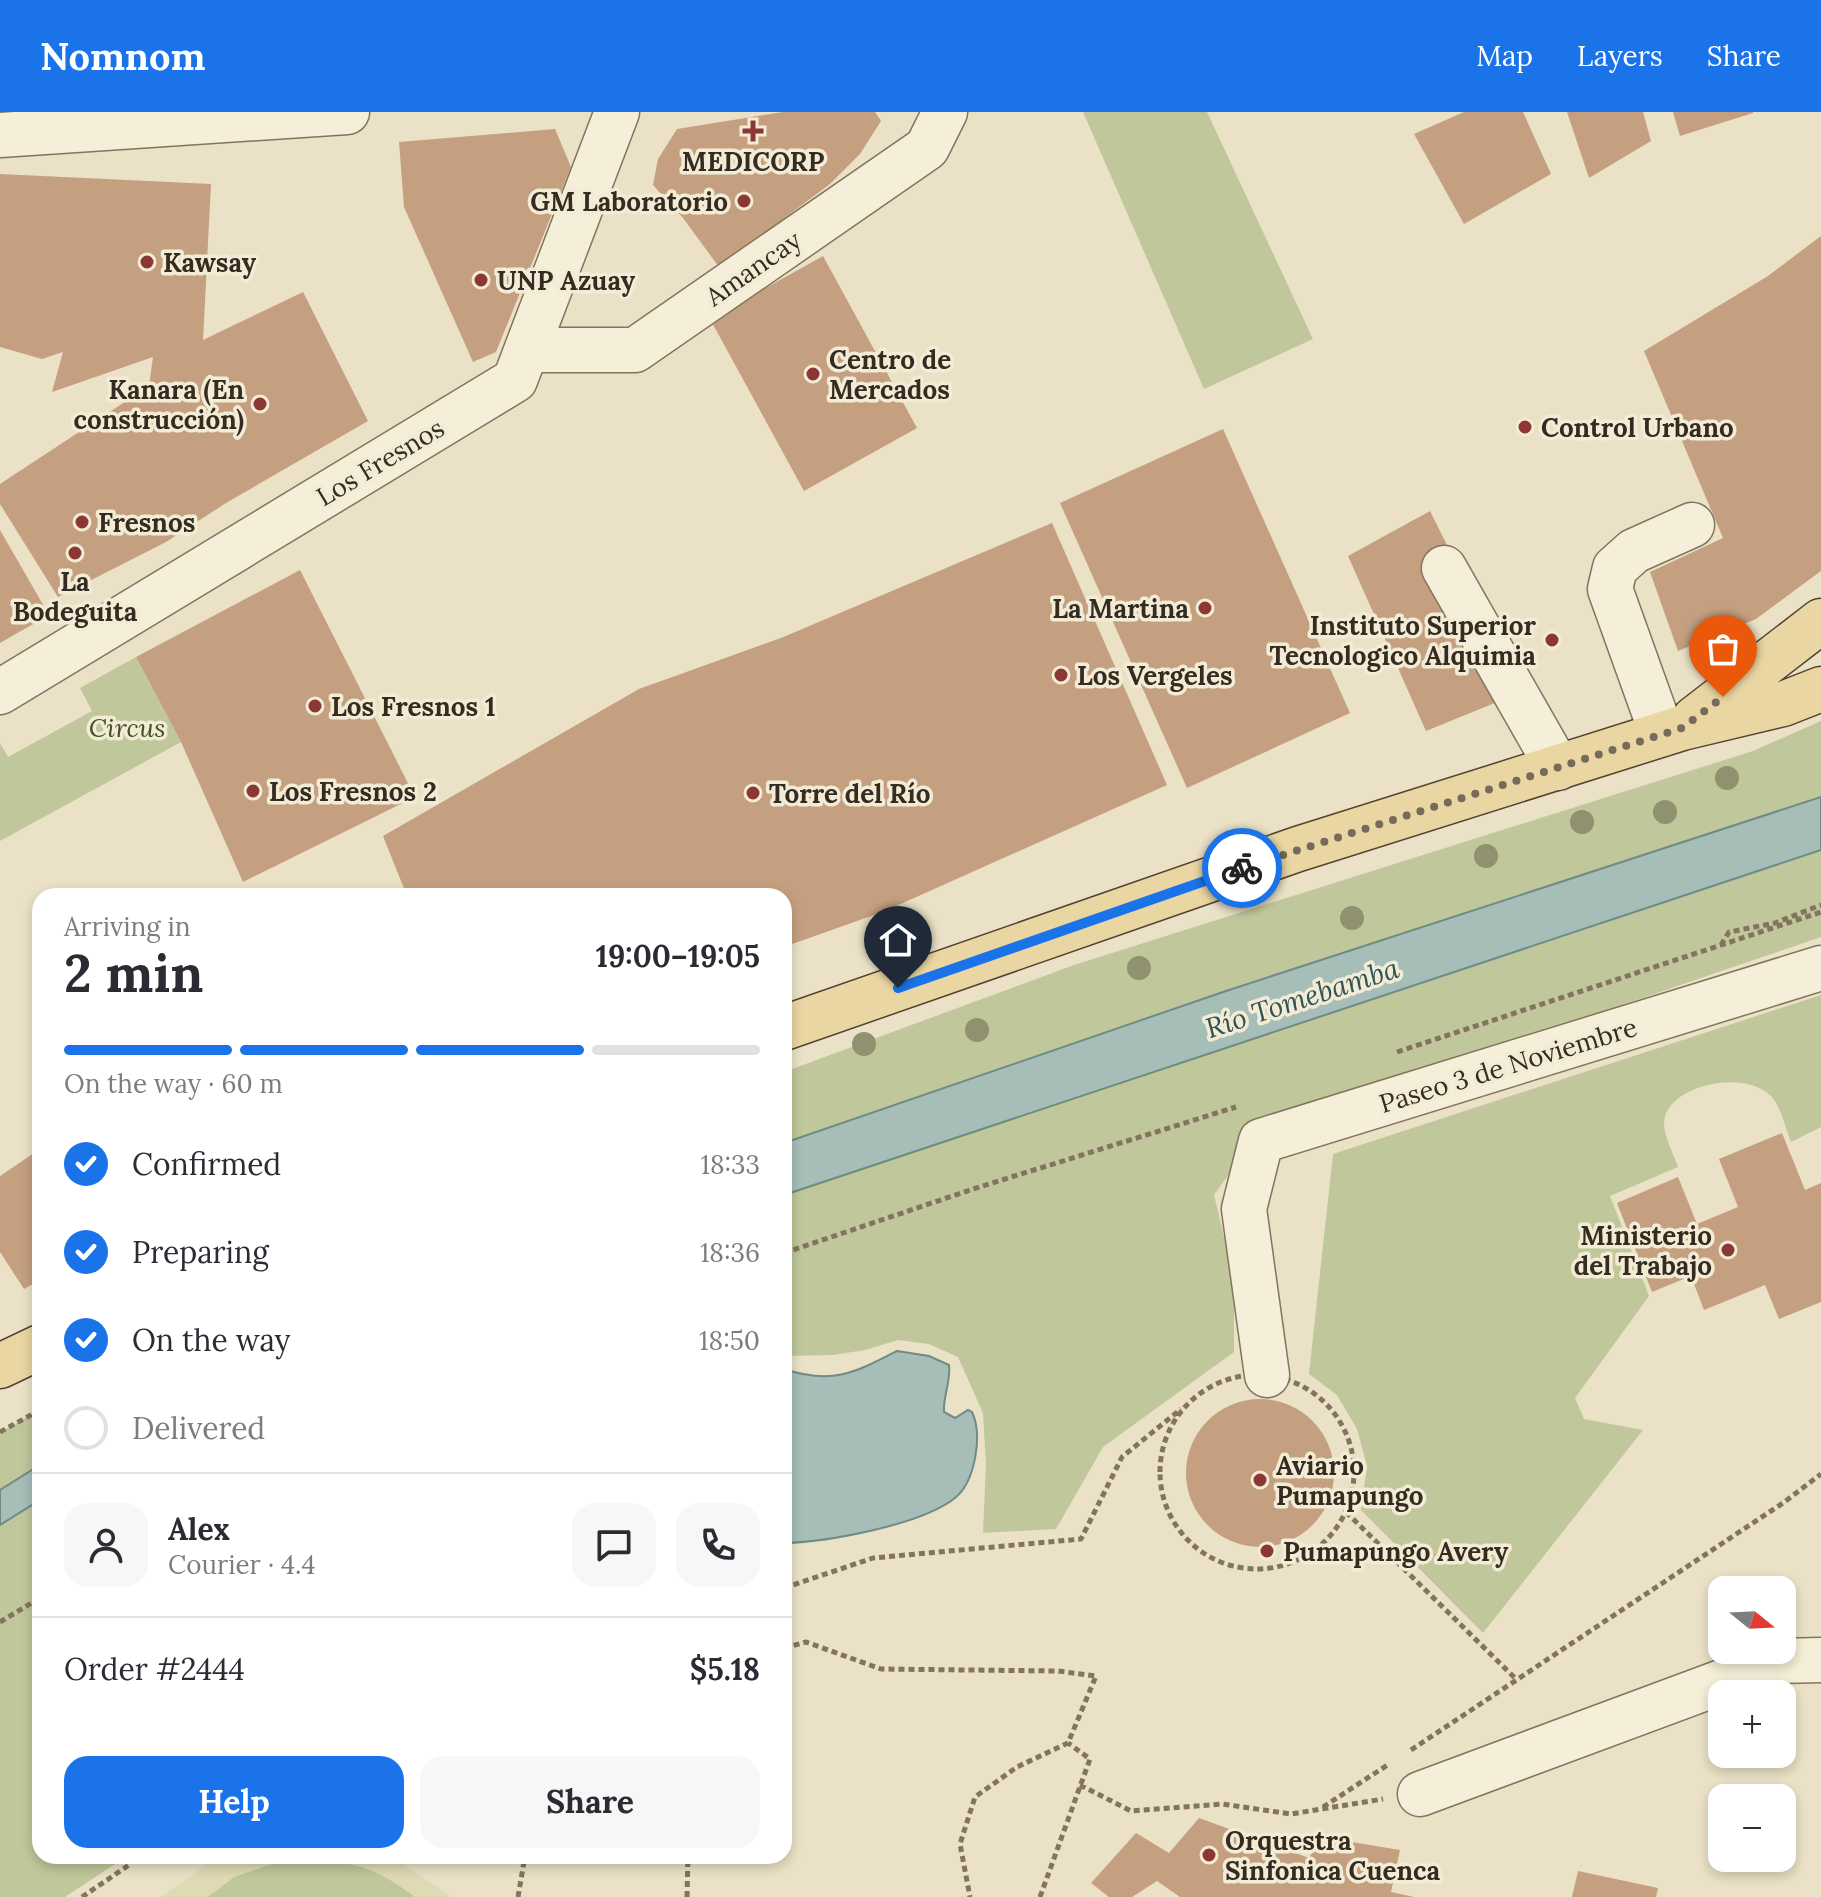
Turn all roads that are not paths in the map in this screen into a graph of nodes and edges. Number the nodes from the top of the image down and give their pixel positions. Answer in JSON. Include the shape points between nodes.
{"nodes":[{"id":1,"x":347,"y":112,"type":"edge"},
{"id":2,"x":617,"y":112,"type":"edge"},
{"id":3,"x":945,"y":112,"type":"edge"},
{"id":4,"x":0,"y":135,"type":"edge"},
{"id":5,"x":527,"y":350,"type":"junction"},
{"id":6,"x":1692,"y":525,"type":"dead end"},
{"id":7,"x":1444,"y":568,"type":"dead end"},
{"id":8,"x":1821,"y":621,"type":"edge"},
{"id":9,"x":1821,"y":689,"type":"edge"},
{"id":10,"x":0,"y":692,"type":"edge"},
{"id":11,"x":1672,"y":731,"type":"junction"},
{"id":12,"x":1558,"y":768,"type":"junction"},
{"id":13,"x":1821,"y":968,"type":"edge"},
{"id":14,"x":792,"y":1025,"type":"edge"},
{"id":15,"x":32,"y":1351,"type":"edge"},
{"id":16,"x":0,"y":1366,"type":"edge"},
{"id":17,"x":1267,"y":1375,"type":"road end"},
{"id":18,"x":1821,"y":1660,"type":"edge"},
{"id":19,"x":1409,"y":1777,"type":"road end"}],
"edges":[{"from":1,"to":4,"type":"street"},
{"from":2,"to":5,"type":"street","name":"Los Fresnos"},
{"from":3,"to":5,"type":"street","name":"Amancay","via":[[927,148],[635,350]]},
{"from":5,"to":10,"type":"street","name":"Los Fresnos","via":[[515,380]]},
{"from":6,"to":11,"type":"street","via":[[1634,551],[1615,568],[1610,589]]},
{"from":7,"to":12,"type":"street"},
{"from":8,"to":11,"type":"main road"},
{"from":9,"to":11,"type":"main road","via":[[1783,704]]},
{"from":11,"to":12,"type":"main road"},
{"from":12,"to":14,"type":"main road","via":[[1298,849]]},
{"from":13,"to":17,"type":"street","name":"Paseo 3 de Noviembre","via":[[1261,1141],[1244,1209]]},
{"from":15,"to":16,"type":"main road"},
{"from":18,"to":19,"type":"street","via":[[1778,1661]]}]}
